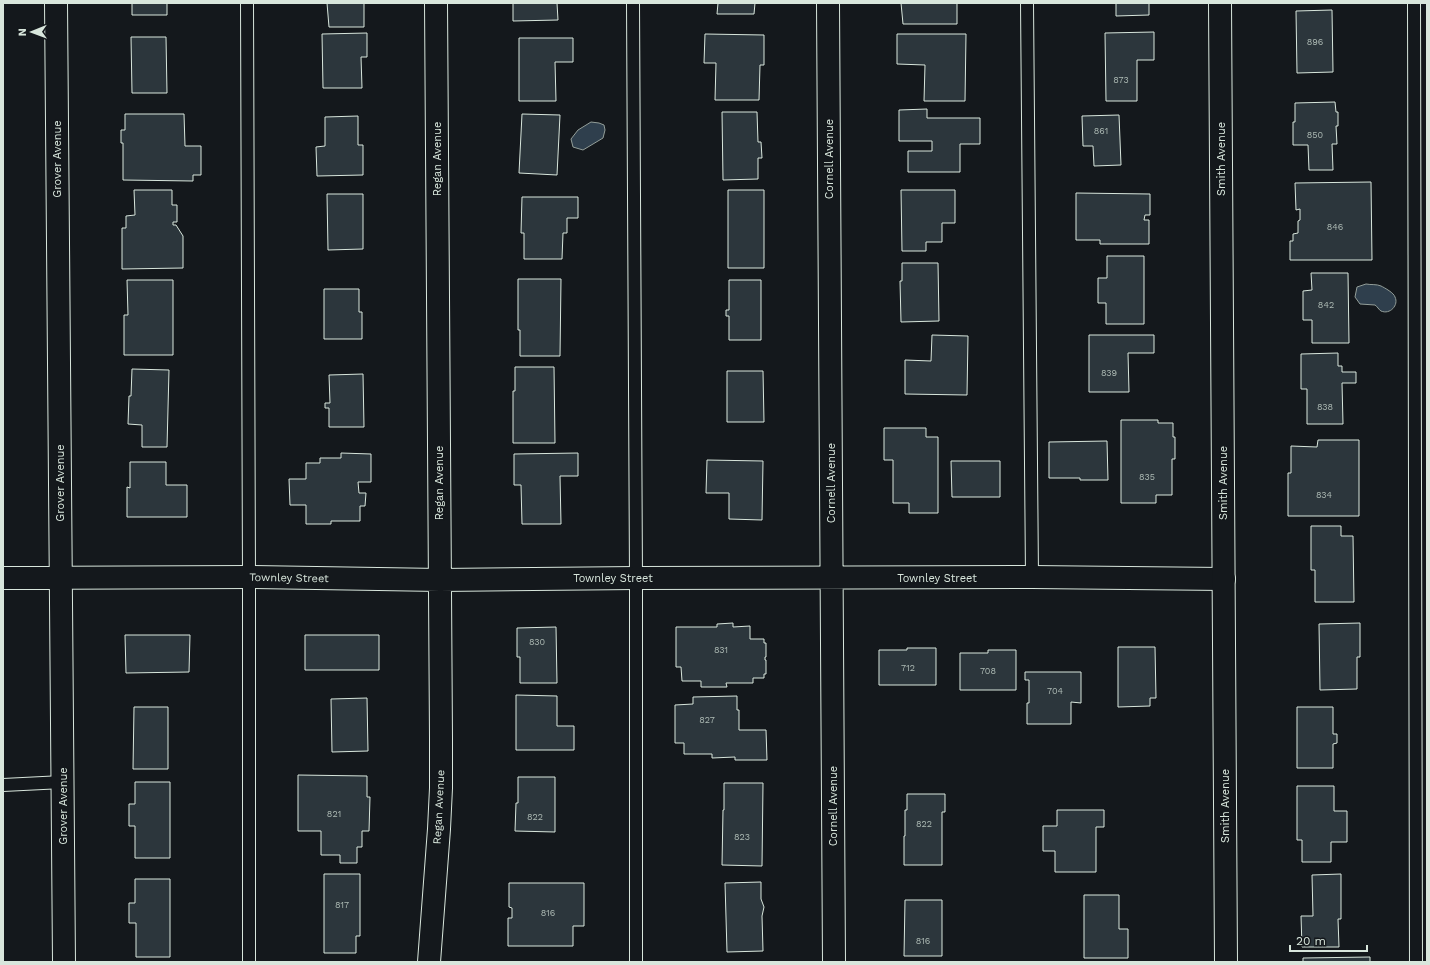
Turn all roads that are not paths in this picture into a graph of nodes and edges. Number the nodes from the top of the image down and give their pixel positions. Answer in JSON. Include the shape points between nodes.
{"nodes":[{"id":1,"x":56,"y":3,"type":"edge"},
{"id":2,"x":247,"y":3,"type":"edge"},
{"id":3,"x":436,"y":3,"type":"edge"},
{"id":4,"x":632,"y":3,"type":"edge"},
{"id":5,"x":828,"y":3,"type":"edge"},
{"id":6,"x":1027,"y":3,"type":"edge"},
{"id":7,"x":1220,"y":3,"type":"edge"},
{"id":8,"x":1414,"y":3,"type":"edge"},
{"id":9,"x":1032,"y":577,"type":"junction"},
{"id":10,"x":3,"y":578,"type":"edge"},
{"id":11,"x":61,"y":578,"type":"junction"},
{"id":12,"x":249,"y":578,"type":"junction"},
{"id":13,"x":636,"y":578,"type":"junction"},
{"id":14,"x":832,"y":578,"type":"junction"},
{"id":15,"x":1224,"y":579,"type":"junction"},
{"id":16,"x":440,"y":580,"type":"junction"},
{"id":17,"x":63,"y":782,"type":"junction"},
{"id":18,"x":3,"y":784,"type":"edge"},
{"id":19,"x":64,"y":962,"type":"edge"},
{"id":20,"x":249,"y":962,"type":"edge"},
{"id":21,"x":428,"y":962,"type":"edge"},
{"id":22,"x":636,"y":962,"type":"edge"},
{"id":23,"x":834,"y":962,"type":"edge"},
{"id":24,"x":1226,"y":962,"type":"edge"},
{"id":25,"x":1416,"y":962,"type":"edge"}],
"edges":[{"from":1,"to":11,"type":"street","name":"Grover Avenue"},
{"from":2,"to":12,"type":"lane"},
{"from":3,"to":16,"type":"street","name":"Regan Avenue"},
{"from":4,"to":13,"type":"lane"},
{"from":5,"to":14,"type":"street","name":"Cornell Avenue"},
{"from":6,"to":9,"type":"lane"},
{"from":7,"to":15,"type":"street","name":"Smith Avenue"},
{"from":8,"to":25,"type":"lane"},
{"from":9,"to":14,"type":"street","name":"Townley Street"},
{"from":9,"to":15,"type":"street","name":"Townley Street"},
{"from":10,"to":11,"type":"street","name":"Townley Street"},
{"from":11,"to":12,"type":"street","name":"Townley Street"},
{"from":11,"to":17,"type":"street","name":"Grover Avenue"},
{"from":12,"to":16,"type":"street","name":"Townley Street"},
{"from":12,"to":20,"type":"lane"},
{"from":13,"to":14,"type":"street","name":"Townley Street"},
{"from":13,"to":16,"type":"street","name":"Townley Street"},
{"from":13,"to":22,"type":"lane"},
{"from":14,"to":23,"type":"street","name":"Cornell Avenue"},
{"from":15,"to":24,"type":"street","name":"Smith Avenue"},
{"from":16,"to":21,"type":"street","name":"Regan Avenue","via":[[441,788]]},
{"from":17,"to":18,"type":"lane"},
{"from":17,"to":19,"type":"street","name":"Grover Avenue"}]}
